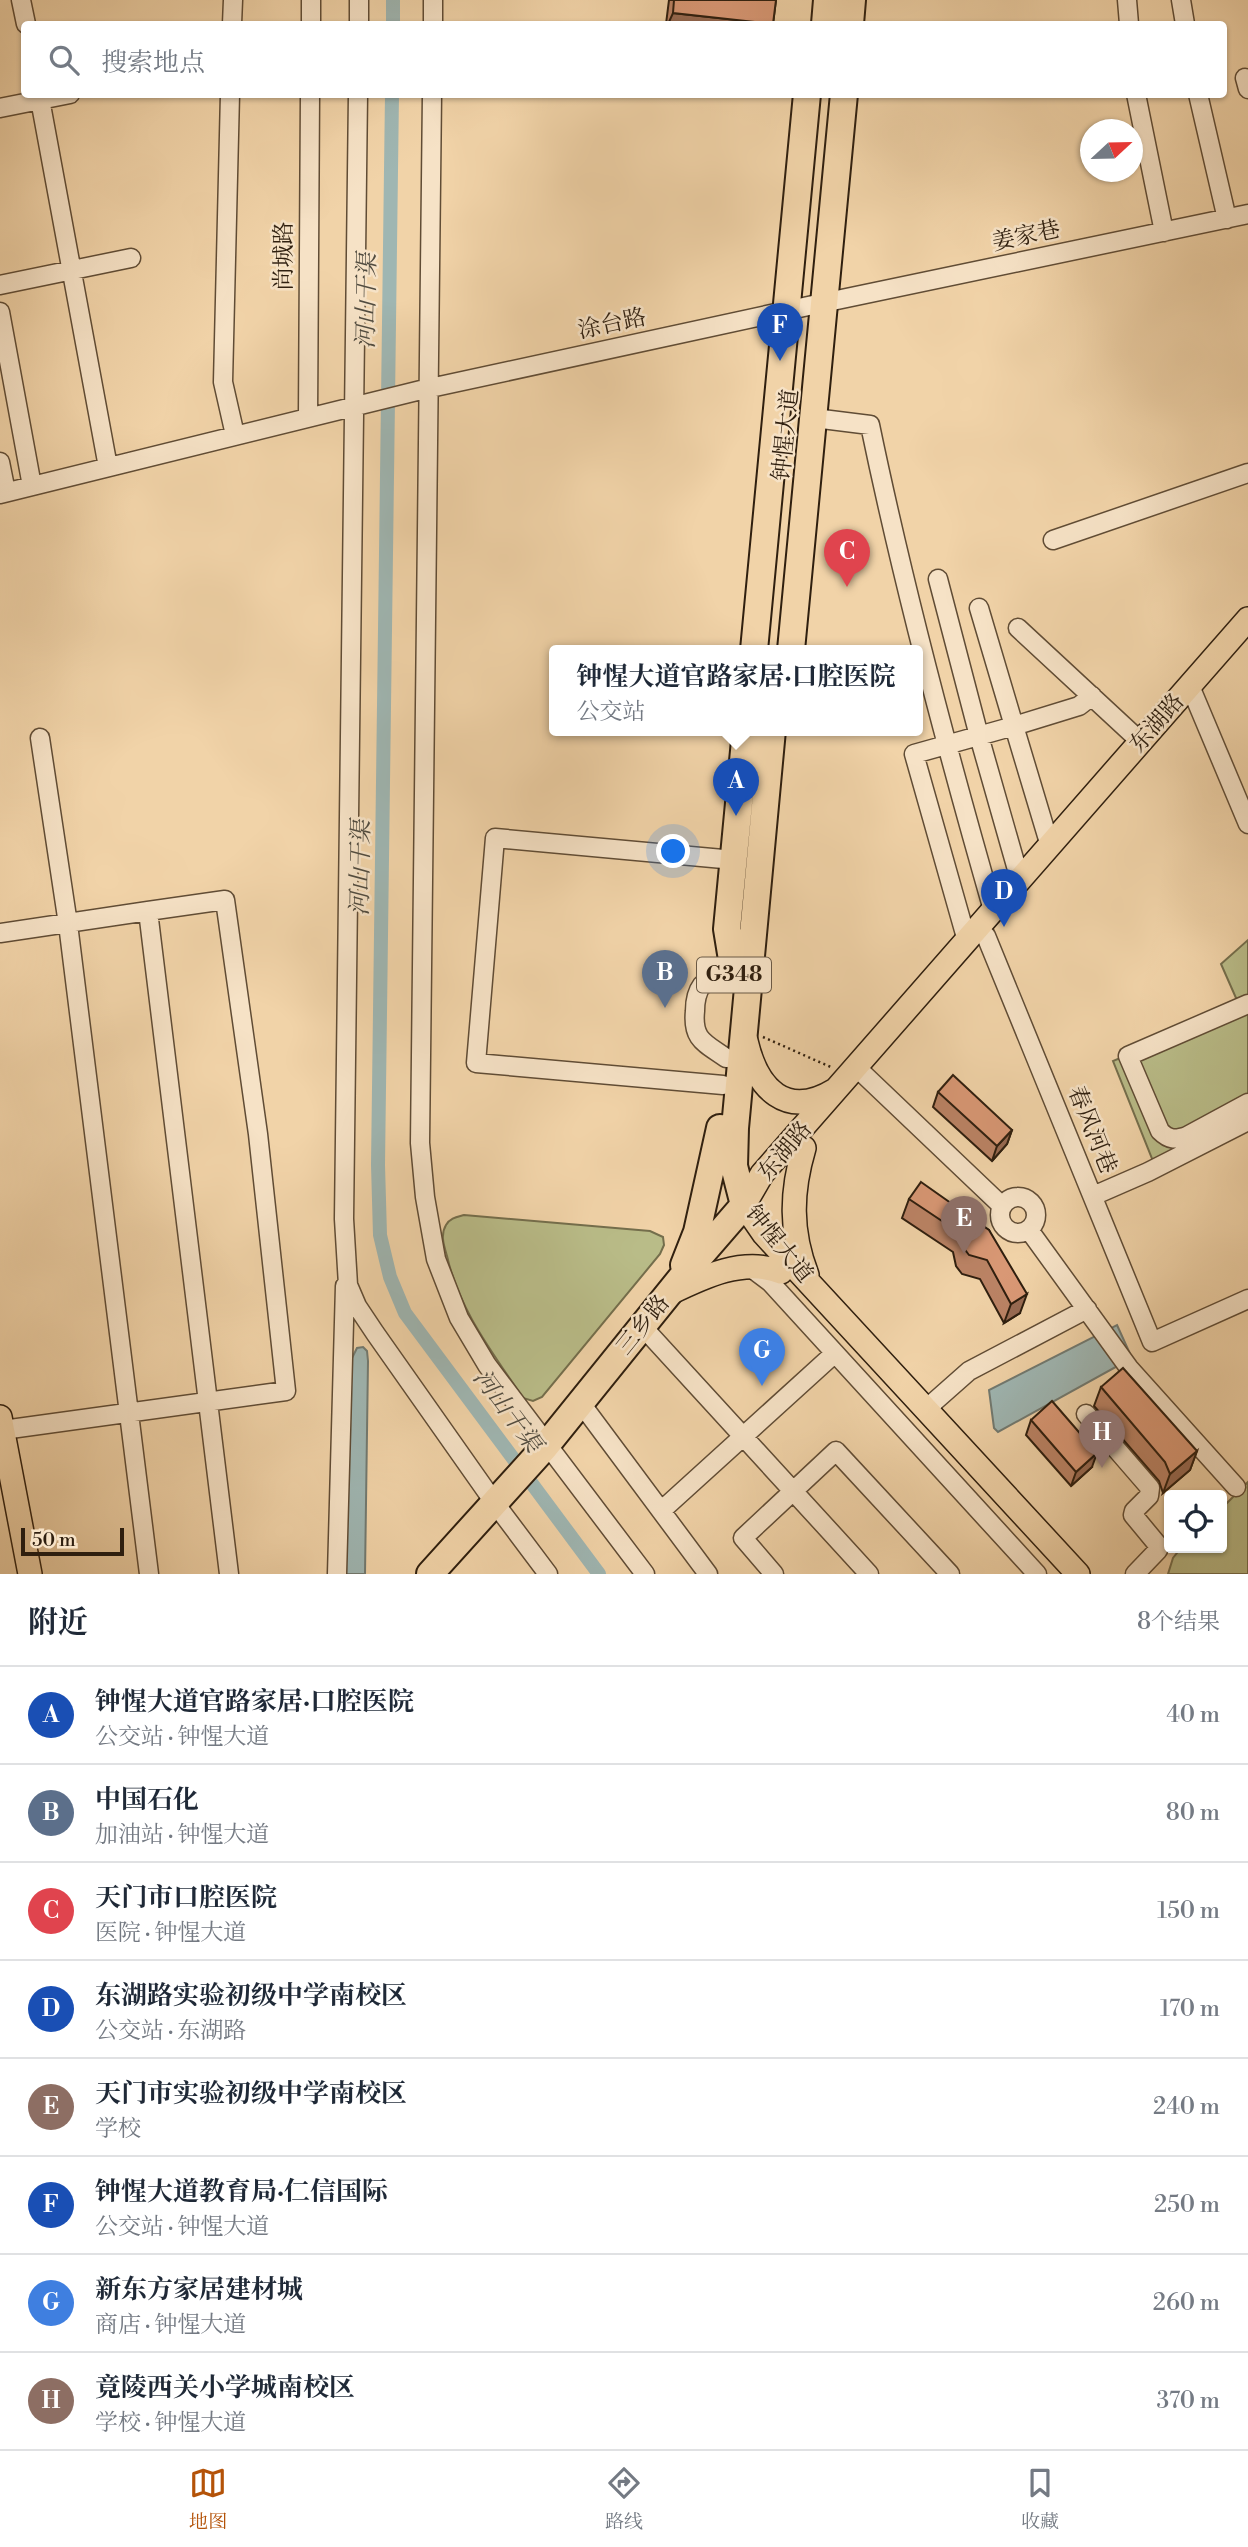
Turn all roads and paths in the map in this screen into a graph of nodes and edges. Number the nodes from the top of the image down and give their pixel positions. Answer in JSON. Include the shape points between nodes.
{"nodes":[{"id":1,"x":21,"y":0,"type":"edge"},
{"id":2,"x":233,"y":0,"type":"edge"},
{"id":3,"x":311,"y":0,"type":"edge"},
{"id":4,"x":359,"y":0,"type":"edge"},
{"id":5,"x":433,"y":0,"type":"edge"},
{"id":6,"x":816,"y":0,"type":"edge"},
{"id":7,"x":827,"y":0,"type":"edge"},
{"id":8,"x":841,"y":0,"type":"edge"},
{"id":9,"x":852,"y":0,"type":"edge"},
{"id":10,"x":1127,"y":0,"type":"edge"},
{"id":11,"x":1181,"y":0,"type":"edge"},
{"id":12,"x":25,"y":21,"type":"edge"},
{"id":13,"x":232,"y":21,"type":"edge"},
{"id":14,"x":310,"y":21,"type":"edge"},
{"id":15,"x":359,"y":21,"type":"edge"},
{"id":16,"x":433,"y":21,"type":"edge"},
{"id":17,"x":814,"y":21,"type":"edge"},
{"id":18,"x":825,"y":21,"type":"edge"},
{"id":19,"x":839,"y":21,"type":"edge"},
{"id":20,"x":850,"y":21,"type":"edge"},
{"id":21,"x":1129,"y":21,"type":"edge"},
{"id":22,"x":1184,"y":21,"type":"edge"},
{"id":23,"x":35,"y":98,"type":"edge"},
{"id":24,"x":39,"y":98,"type":"edge"},
{"id":25,"x":230,"y":98,"type":"edge"},
{"id":26,"x":310,"y":98,"type":"edge"},
{"id":27,"x":358,"y":98,"type":"edge"},
{"id":28,"x":432,"y":98,"type":"edge"},
{"id":29,"x":807,"y":98,"type":"edge"},
{"id":30,"x":818,"y":98,"type":"edge"},
{"id":31,"x":1137,"y":98,"type":"edge"},
{"id":32,"x":1199,"y":98,"type":"edge"},
{"id":33,"x":837,"y":107,"type":"edge"},
{"id":34,"x":0,"y":108,"type":"edge"},
{"id":35,"x":1248,"y":215,"type":"edge"},
{"id":36,"x":1227,"y":219,"type":"junction"},
{"id":37,"x":1164,"y":232,"type":"junction"},
{"id":38,"x":131,"y":258,"type":"dead end"},
{"id":39,"x":71,"y":270,"type":"junction"},
{"id":40,"x":0,"y":285,"type":"edge"},
{"id":41,"x":806,"y":306,"type":"junction"},
{"id":42,"x":0,"y":312,"type":"edge"},
{"id":43,"x":425,"y":389,"type":"junction"},
{"id":44,"x":358,"y":405,"type":"junction"},
{"id":45,"x":308,"y":417,"type":"junction"},
{"id":46,"x":814,"y":418,"type":"junction"},
{"id":47,"x":235,"y":435,"type":"junction"},
{"id":48,"x":0,"y":462,"type":"edge"},
{"id":49,"x":108,"y":467,"type":"junction"},
{"id":50,"x":1248,"y":473,"type":"edge"},
{"id":51,"x":32,"y":486,"type":"junction"},
{"id":52,"x":3,"y":493,"type":"edge"},
{"id":53,"x":1053,"y":540,"type":"dead end"},
{"id":54,"x":938,"y":579,"type":"dead end"},
{"id":55,"x":979,"y":608,"type":"dead end"},
{"id":56,"x":1248,"y":619,"type":"edge"},
{"id":57,"x":1018,"y":628,"type":"dead end"},
{"id":58,"x":1248,"y":633,"type":"edge"},
{"id":59,"x":755,"y":645,"type":"edge"},
{"id":60,"x":766,"y":645,"type":"edge"},
{"id":61,"x":780,"y":645,"type":"edge"},
{"id":62,"x":791,"y":645,"type":"edge"},
{"id":63,"x":920,"y":645,"type":"edge"},
{"id":64,"x":923,"y":655,"type":"edge"},
{"id":65,"x":1192,"y":690,"type":"junction"},
{"id":66,"x":1091,"y":696,"type":"junction"},
{"id":67,"x":1014,"y":726,"type":"junction"},
{"id":68,"x":768,"y":736,"type":"edge"},
{"id":69,"x":768,"y":736,"type":"edge"},
{"id":70,"x":769,"y":736,"type":"edge"},
{"id":71,"x":979,"y":736,"type":"junction"},
{"id":72,"x":40,"y":738,"type":"dead end"},
{"id":73,"x":1140,"y":742,"type":"junction"},
{"id":74,"x":946,"y":745,"type":"junction"},
{"id":75,"x":1248,"y":824,"type":"edge"},
{"id":76,"x":1050,"y":846,"type":"junction"},
{"id":77,"x":734,"y":860,"type":"junction"},
{"id":78,"x":1020,"y":880,"type":"junction"},
{"id":79,"x":993,"y":910,"type":"junction"},
{"id":80,"x":148,"y":911,"type":"junction"},
{"id":81,"x":68,"y":924,"type":"junction"},
{"id":82,"x":0,"y":933,"type":"edge"},
{"id":83,"x":977,"y":938,"type":"junction"},
{"id":84,"x":734,"y":972,"type":"junction"},
{"id":85,"x":1248,"y":1004,"type":"edge"},
{"id":86,"x":743,"y":1028,"type":"junction"},
{"id":87,"x":726,"y":1058,"type":"junction"},
{"id":88,"x":853,"y":1076,"type":"junction"},
{"id":89,"x":723,"y":1085,"type":"junction"},
{"id":90,"x":1248,"y":1103,"type":"edge"},
{"id":91,"x":1248,"y":1121,"type":"edge"},
{"id":92,"x":720,"y":1128,"type":"junction"},
{"id":93,"x":804,"y":1147,"type":"junction"},
{"id":94,"x":1093,"y":1196,"type":"junction"},
{"id":95,"x":1002,"y":1206,"type":"junction"},
{"id":96,"x":740,"y":1211,"type":"junction"},
{"id":97,"x":1029,"y":1230,"type":"junction"},
{"id":98,"x":345,"y":1262,"type":"junction"},
{"id":99,"x":750,"y":1267,"type":"junction"},
{"id":100,"x":782,"y":1272,"type":"junction"},
{"id":101,"x":811,"y":1284,"type":"junction"},
{"id":102,"x":668,"y":1294,"type":"junction"},
{"id":103,"x":1248,"y":1299,"type":"edge"},
{"id":104,"x":1087,"y":1309,"type":"junction"},
{"id":105,"x":642,"y":1326,"type":"junction"},
{"id":106,"x":835,"y":1353,"type":"junction"},
{"id":107,"x":209,"y":1402,"type":"junction"},
{"id":108,"x":580,"y":1402,"type":"junction"},
{"id":109,"x":926,"y":1409,"type":"junction"},
{"id":110,"x":129,"y":1413,"type":"junction"},
{"id":111,"x":1086,"y":1414,"type":"dead end"},
{"id":112,"x":1,"y":1423,"type":"edge"},
{"id":113,"x":743,"y":1437,"type":"junction"},
{"id":114,"x":546,"y":1445,"type":"junction"},
{"id":115,"x":1236,"y":1487,"type":"dead end"},
{"id":116,"x":793,"y":1491,"type":"junction"},
{"id":117,"x":495,"y":1501,"type":"junction"},
{"id":118,"x":661,"y":1511,"type":"junction"},
{"id":119,"x":30,"y":1574,"type":"edge"},
{"id":120,"x":149,"y":1574,"type":"edge"},
{"id":121,"x":229,"y":1574,"type":"edge"},
{"id":122,"x":337,"y":1574,"type":"edge"},
{"id":123,"x":430,"y":1574,"type":"edge"},
{"id":124,"x":548,"y":1574,"type":"edge"},
{"id":125,"x":645,"y":1574,"type":"edge"},
{"id":126,"x":708,"y":1574,"type":"edge"},
{"id":127,"x":774,"y":1574,"type":"edge"},
{"id":128,"x":869,"y":1574,"type":"edge"},
{"id":129,"x":950,"y":1574,"type":"edge"},
{"id":130,"x":1037,"y":1574,"type":"edge"},
{"id":131,"x":1060,"y":1574,"type":"edge"},
{"id":132,"x":1078,"y":1574,"type":"edge"},
{"id":133,"x":1135,"y":1574,"type":"edge"}],
"edges":[{"from":1,"to":12,"type":"street"},
{"from":2,"to":13,"type":"street"},
{"from":3,"to":14,"type":"street"},
{"from":4,"to":15,"type":"street"},
{"from":5,"to":16,"type":"street"},
{"from":6,"to":17,"type":"highway"},
{"from":7,"to":18,"type":"highway"},
{"from":8,"to":19,"type":"highway"},
{"from":9,"to":20,"type":"highway"},
{"from":10,"to":21,"type":"street"},
{"from":11,"to":22,"type":"street"},
{"from":23,"to":34,"type":"street"},
{"from":24,"to":39,"type":"street"},
{"from":25,"to":47,"type":"street","via":[[223,382]]},
{"from":26,"to":45,"type":"street","name":"尚城路"},
{"from":27,"to":44,"type":"street"},
{"from":28,"to":43,"type":"street"},
{"from":29,"to":41,"type":"highway"},
{"from":30,"to":41,"type":"highway","name":"钟惺大道"},
{"from":31,"to":37,"type":"street"},
{"from":32,"to":36,"type":"street"},
{"from":33,"to":41,"type":"highway","name":"钟惺大道"},
{"from":35,"to":36,"type":"street","name":"姜家巷"},
{"from":36,"to":37,"type":"street","name":"姜家巷"},
{"from":37,"to":41,"type":"street","name":"姜家巷"},
{"from":38,"to":39,"type":"street"},
{"from":39,"to":40,"type":"street"},
{"from":39,"to":49,"type":"street"},
{"from":41,"to":43,"type":"street","name":"涂台路"},
{"from":41,"to":46,"type":"highway"},
{"from":41,"to":59,"type":"highway"},
{"from":41,"to":60,"type":"highway","name":"钟惺大道"},
{"from":41,"to":61,"type":"highway","name":"钟惺大道"},
{"from":42,"to":51,"type":"street"},
{"from":43,"to":44,"type":"street","name":"涂台路"},
{"from":43,"to":114,"type":"street","via":[[420,1143],[425,1197],[436,1259],[459,1318]]},
{"from":44,"to":45,"type":"street"},
{"from":44,"to":98,"type":"street"},
{"from":45,"to":47,"type":"street"},
{"from":46,"to":62,"type":"highway"},
{"from":46,"to":63,"type":"street","via":[[870,425]]},
{"from":47,"to":49,"type":"street"},
{"from":48,"to":52,"type":"street"},
{"from":49,"to":51,"type":"street"},
{"from":50,"to":53,"type":"street"},
{"from":51,"to":52,"type":"street"},
{"from":54,"to":71,"type":"street"},
{"from":55,"to":67,"type":"street"},
{"from":56,"to":65,"type":"main road","name":"东湖路"},
{"from":57,"to":66,"type":"street"},
{"from":58,"to":65,"type":"main road","name":"东湖路"},
{"from":64,"to":74,"type":"street"},
{"from":65,"to":73,"type":"main road","name":"东湖路"},
{"from":65,"to":75,"type":"street"},
{"from":65,"to":83,"type":"main road","name":"东湖路"},
{"from":66,"to":67,"type":"street","via":[[1079,706]]},
{"from":66,"to":73,"type":"street"},
{"from":67,"to":71,"type":"street"},
{"from":67,"to":76,"type":"street"},
{"from":68,"to":77,"type":"highway"},
{"from":69,"to":84,"type":"highway","name":"钟惺大道","number":"G348"},
{"from":70,"to":86,"type":"highway","name":"钟惺大道","number":"G348"},
{"from":71,"to":74,"type":"street"},
{"from":71,"to":78,"type":"street"},
{"from":72,"to":81,"type":"street"},
{"from":73,"to":76,"type":"main road","name":"东湖路"},
{"from":74,"to":79,"type":"street"},
{"from":74,"to":83,"type":"street","name":"春风河巷","via":[[914,754]]},
{"from":76,"to":78,"type":"main road","name":"东湖路"},
{"from":77,"to":84,"type":"highway","via":[[727,929]]},
{"from":77,"to":89,"type":"street","via":[[495,838],[476,1063]]},
{"from":78,"to":79,"type":"main road","name":"东湖路"},
{"from":79,"to":83,"type":"main road","name":"东湖路"},
{"from":80,"to":81,"type":"street"},
{"from":80,"to":107,"type":"street"},
{"from":80,"to":107,"type":"street","via":[[225,900],[258,1133],[286,1391]]},
{"from":81,"to":82,"type":"street"},
{"from":81,"to":110,"type":"street"},
{"from":83,"to":88,"type":"main road","name":"东湖路"},
{"from":83,"to":94,"type":"street","name":"春风河巷"},
{"from":84,"to":87,"type":"highway","name":"钟惺大道","number":"G348"},
{"from":84,"to":87,"type":"street","via":[[702,985],[696,999],[695,1032]]},
{"from":85,"to":90,"type":"street","via":[[1128,1056],[1160,1131],[1168,1139],[1187,1136]]},
{"from":86,"to":88,"type":"path"},
{"from":86,"to":88,"type":"main road","via":[[753,1067],[765,1086],[792,1101],[826,1095]]},
{"from":86,"to":96,"type":"highway","name":"钟惺大道","number":"G348","via":[[734,1146]]},
{"from":87,"to":89,"type":"highway","name":"钟惺大道","number":"G348"},
{"from":88,"to":93,"type":"main road","name":"东湖路"},
{"from":88,"to":95,"type":"street"},
{"from":88,"to":96,"type":"main road","name":"东湖路","via":[[762,1174]]},
{"from":89,"to":92,"type":"highway","name":"钟惺大道","number":"G348"},
{"from":91,"to":94,"type":"street"},
{"from":92,"to":96,"type":"highway","name":"钟惺大道","number":"G348","via":[[719,1165],[725,1193]]},
{"from":92,"to":102,"type":"highway","via":[[696,1232]]},
{"from":93,"to":96,"type":"main road","name":"东湖路"},
{"from":93,"to":101,"type":"main road","via":[[795,1183],[794,1231]]},
{"from":94,"to":103,"type":"street","name":"春风河巷","via":[[1152,1342]]},
{"from":95,"to":97,"type":"street","via":[[1000,1218],[1006,1229]]},
{"from":95,"to":97,"type":"street","via":[[1010,1198],[1028,1199],[1036,1214]]},
{"from":96,"to":100,"type":"main road","name":"钟惺大道","via":[[749,1236]]},
{"from":96,"to":101,"type":"main road","name":"钟惺大道"},
{"from":96,"to":102,"type":"highway","name":"三乡路"},
{"from":97,"to":104,"type":"street"},
{"from":98,"to":117,"type":"street","via":[[357,1306]]},
{"from":98,"to":122,"type":"street"},
{"from":99,"to":100,"type":"main road"},
{"from":99,"to":102,"type":"main road","via":[[710,1275]]},
{"from":99,"to":106,"type":"street","via":[[770,1282]]},
{"from":100,"to":131,"type":"main road","name":"钟惺大道"},
{"from":101,"to":109,"type":"main road","name":"钟惺大道"},
{"from":102,"to":105,"type":"highway","name":"三乡路"},
{"from":104,"to":109,"type":"street","via":[[969,1371]]},
{"from":104,"to":115,"type":"street","via":[[1129,1368]]},
{"from":105,"to":108,"type":"highway","name":"三乡路"},
{"from":105,"to":113,"type":"street"},
{"from":106,"to":113,"type":"street"},
{"from":106,"to":130,"type":"street"},
{"from":107,"to":110,"type":"street"},
{"from":107,"to":121,"type":"street"},
{"from":108,"to":114,"type":"highway","name":"三乡路"},
{"from":108,"to":118,"type":"street"},
{"from":109,"to":132,"type":"main road","name":"钟惺大道"},
{"from":110,"to":112,"type":"street"},
{"from":110,"to":120,"type":"street"},
{"from":111,"to":133,"type":"street","via":[[1150,1488],[1133,1515],[1158,1550]]},
{"from":112,"to":119,"type":"main road"},
{"from":113,"to":116,"type":"street"},
{"from":113,"to":118,"type":"street"},
{"from":114,"to":117,"type":"highway","name":"三乡路"},
{"from":114,"to":125,"type":"street"},
{"from":116,"to":127,"type":"street","via":[[743,1538]]},
{"from":116,"to":128,"type":"street"},
{"from":116,"to":129,"type":"street","via":[[836,1451]]},
{"from":117,"to":123,"type":"highway"},
{"from":117,"to":124,"type":"street"},
{"from":118,"to":126,"type":"street"}]}
